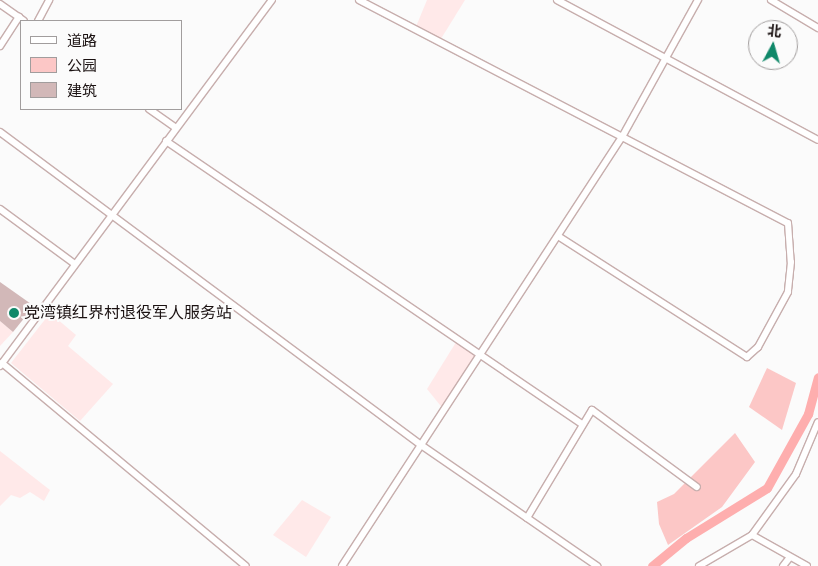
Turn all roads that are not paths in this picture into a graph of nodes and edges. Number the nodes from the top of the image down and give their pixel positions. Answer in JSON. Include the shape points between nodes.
{"nodes":[{"id":1,"x":49,"y":0,"type":"edge"},
{"id":2,"x":272,"y":0,"type":"edge"},
{"id":3,"x":359,"y":0,"type":"edge"},
{"id":4,"x":556,"y":0,"type":"edge"},
{"id":5,"x":698,"y":0,"type":"edge"},
{"id":6,"x":771,"y":0,"type":"edge"},
{"id":7,"x":0,"y":4,"type":"edge"},
{"id":8,"x":21,"y":19,"type":"edge"},
{"id":9,"x":20,"y":20,"type":"edge"},
{"id":10,"x":39,"y":20,"type":"edge"},
{"id":11,"x":818,"y":28,"type":"edge"},
{"id":12,"x":0,"y":46,"type":"edge"},
{"id":13,"x":664,"y":61,"type":"junction"},
{"id":14,"x":150,"y":110,"type":"edge"},
{"id":15,"x":176,"y":128,"type":"junction"},
{"id":16,"x":0,"y":132,"type":"edge"},
{"id":17,"x":622,"y":137,"type":"junction"},
{"id":18,"x":818,"y":140,"type":"edge"},
{"id":19,"x":166,"y":142,"type":"junction"},
{"id":20,"x":0,"y":210,"type":"edge"},
{"id":21,"x":112,"y":214,"type":"junction"},
{"id":22,"x":558,"y":236,"type":"junction"},
{"id":23,"x":75,"y":264,"type":"junction"},
{"id":24,"x":480,"y":354,"type":"junction"},
{"id":25,"x":1,"y":365,"type":"edge"},
{"id":26,"x":818,"y":422,"type":"edge"},
{"id":27,"x":582,"y":424,"type":"junction"},
{"id":28,"x":421,"y":445,"type":"junction"},
{"id":29,"x":697,"y":487,"type":"dead end"},
{"id":30,"x":527,"y":518,"type":"junction"},
{"id":31,"x":752,"y":535,"type":"junction"},
{"id":32,"x":790,"y":557,"type":"junction"},
{"id":33,"x":246,"y":566,"type":"edge"},
{"id":34,"x":342,"y":566,"type":"edge"},
{"id":35,"x":597,"y":566,"type":"edge"},
{"id":36,"x":699,"y":566,"type":"edge"},
{"id":37,"x":783,"y":566,"type":"edge"},
{"id":38,"x":807,"y":566,"type":"edge"}],
"edges":[{"from":1,"to":10,"type":"street"},
{"from":2,"to":15,"type":"street"},
{"from":3,"to":17,"type":"street"},
{"from":4,"to":13,"type":"street"},
{"from":5,"to":13,"type":"street"},
{"from":6,"to":11,"type":"street"},
{"from":7,"to":8,"type":"street"},
{"from":9,"to":12,"type":"street"},
{"from":13,"to":17,"type":"street"},
{"from":13,"to":18,"type":"street"},
{"from":14,"to":15,"type":"street"},
{"from":15,"to":19,"type":"street"},
{"from":16,"to":21,"type":"street"},
{"from":17,"to":22,"type":"street"},
{"from":17,"to":22,"type":"street","via":[[788,222],[791,262],[788,292],[758,346],[746,357]]},
{"from":19,"to":21,"type":"street"},
{"from":19,"to":24,"type":"street"},
{"from":20,"to":23,"type":"street"},
{"from":21,"to":23,"type":"street"},
{"from":21,"to":28,"type":"street"},
{"from":22,"to":24,"type":"street"},
{"from":23,"to":25,"type":"street"},
{"from":24,"to":27,"type":"street"},
{"from":24,"to":28,"type":"street"},
{"from":25,"to":33,"type":"street"},
{"from":26,"to":31,"type":"street","via":[[796,474]]},
{"from":27,"to":29,"type":"street","via":[[592,410]]},
{"from":27,"to":30,"type":"street"},
{"from":28,"to":30,"type":"street"},
{"from":28,"to":34,"type":"street"},
{"from":30,"to":35,"type":"street"},
{"from":31,"to":32,"type":"street"},
{"from":31,"to":36,"type":"street"},
{"from":32,"to":37,"type":"street"},
{"from":32,"to":38,"type":"street"}]}
